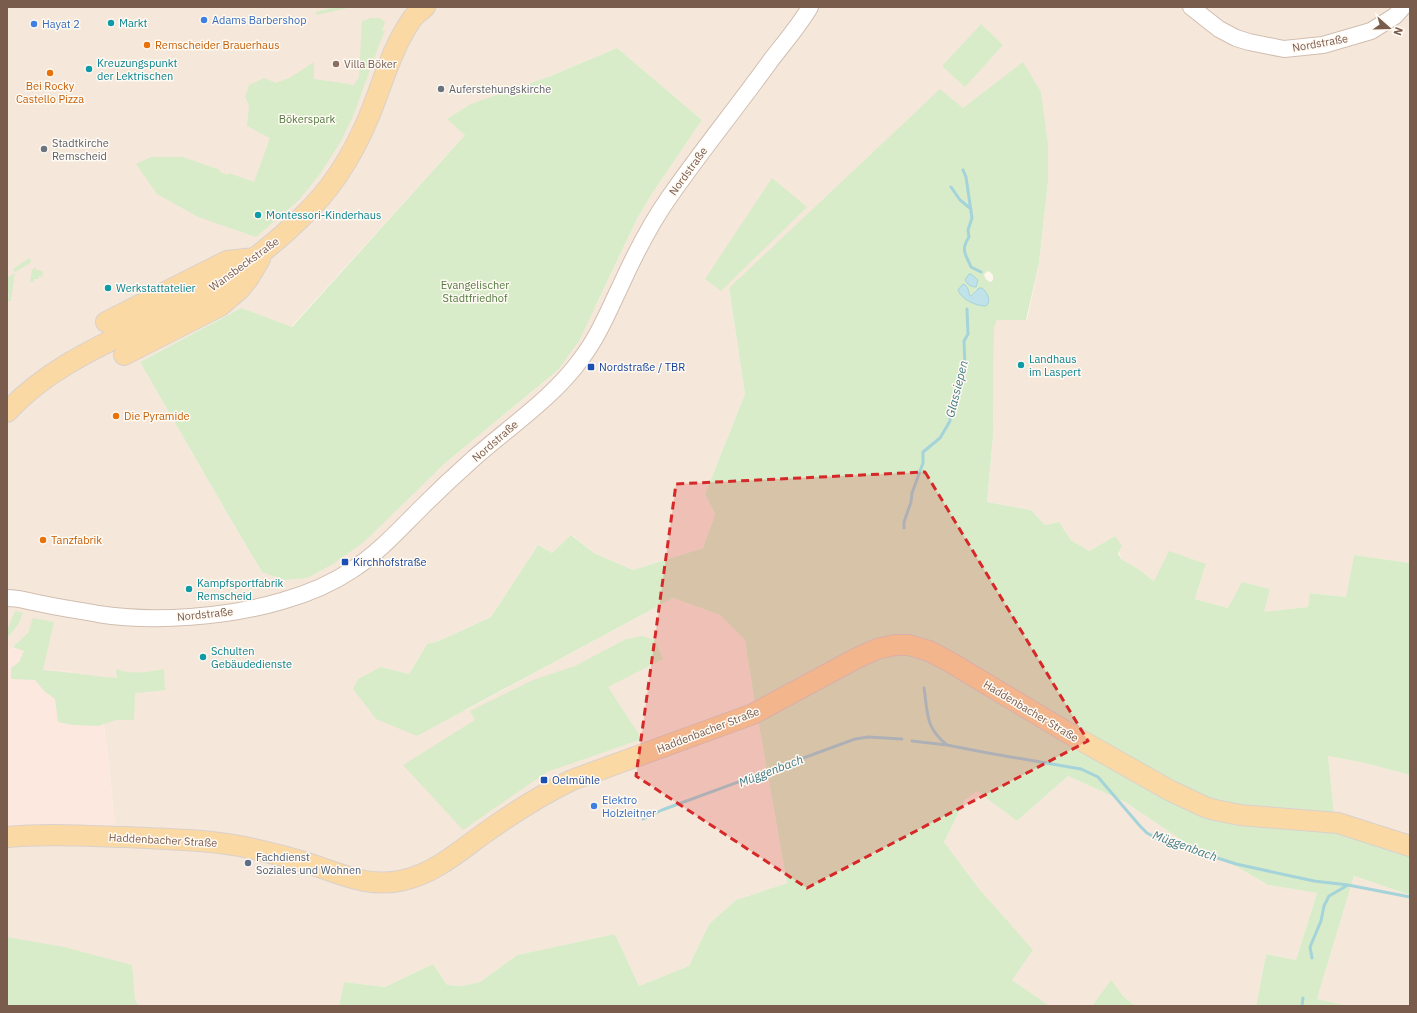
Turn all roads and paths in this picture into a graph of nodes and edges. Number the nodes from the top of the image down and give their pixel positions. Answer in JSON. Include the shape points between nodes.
{"nodes":[{"id":1,"x":810,"y":7,"type":"edge"},
{"id":2,"x":1191,"y":7,"type":"edge"},
{"id":3,"x":1403,"y":7,"type":"edge"},
{"id":4,"x":419,"y":12,"type":"edge"},
{"id":5,"x":260,"y":255,"type":"junction"},
{"id":6,"x":106,"y":322,"type":"dead end"},
{"id":7,"x":124,"y":355,"type":"dead end"},
{"id":8,"x":7,"y":412,"type":"edge"},
{"id":9,"x":10,"y":594,"type":"edge"},
{"id":10,"x":7,"y":837,"type":"edge"},
{"id":11,"x":1410,"y":846,"type":"edge"}],
"edges":[{"from":1,"to":9,"type":"street","name":"Nordstraße","via":[[667,199],[644,236],[596,337],[569,375],[448,482],[364,562],[334,581],[283,600],[229,612],[195,616],[116,616],[32,602]]},
{"from":2,"to":3,"type":"street","name":"Nordstraße","via":[[1219,29],[1236,38],[1284,49],[1323,44],[1371,31],[1395,16]]},
{"from":4,"to":5,"type":"main road","name":"Wansbeckstraße","via":[[399,41],[368,118],[344,164],[305,215]]},
{"from":5,"to":6,"type":"main road","via":[[227,261]]},
{"from":5,"to":7,"type":"main road","via":[[248,279],[220,306]]},
{"from":5,"to":8,"type":"main road","name":"Wansbeckstraße","via":[[219,284],[189,301],[59,368]]},
{"from":10,"to":11,"type":"main road","name":"Haddenbacher Straße","via":[[37,834],[199,841],[274,854],[355,880],[384,883],[403,880],[427,872],[550,790],[753,714],[877,648],[909,645],[929,651],[950,662],[1169,790],[1205,806],[1240,815],[1338,823]]}]}
